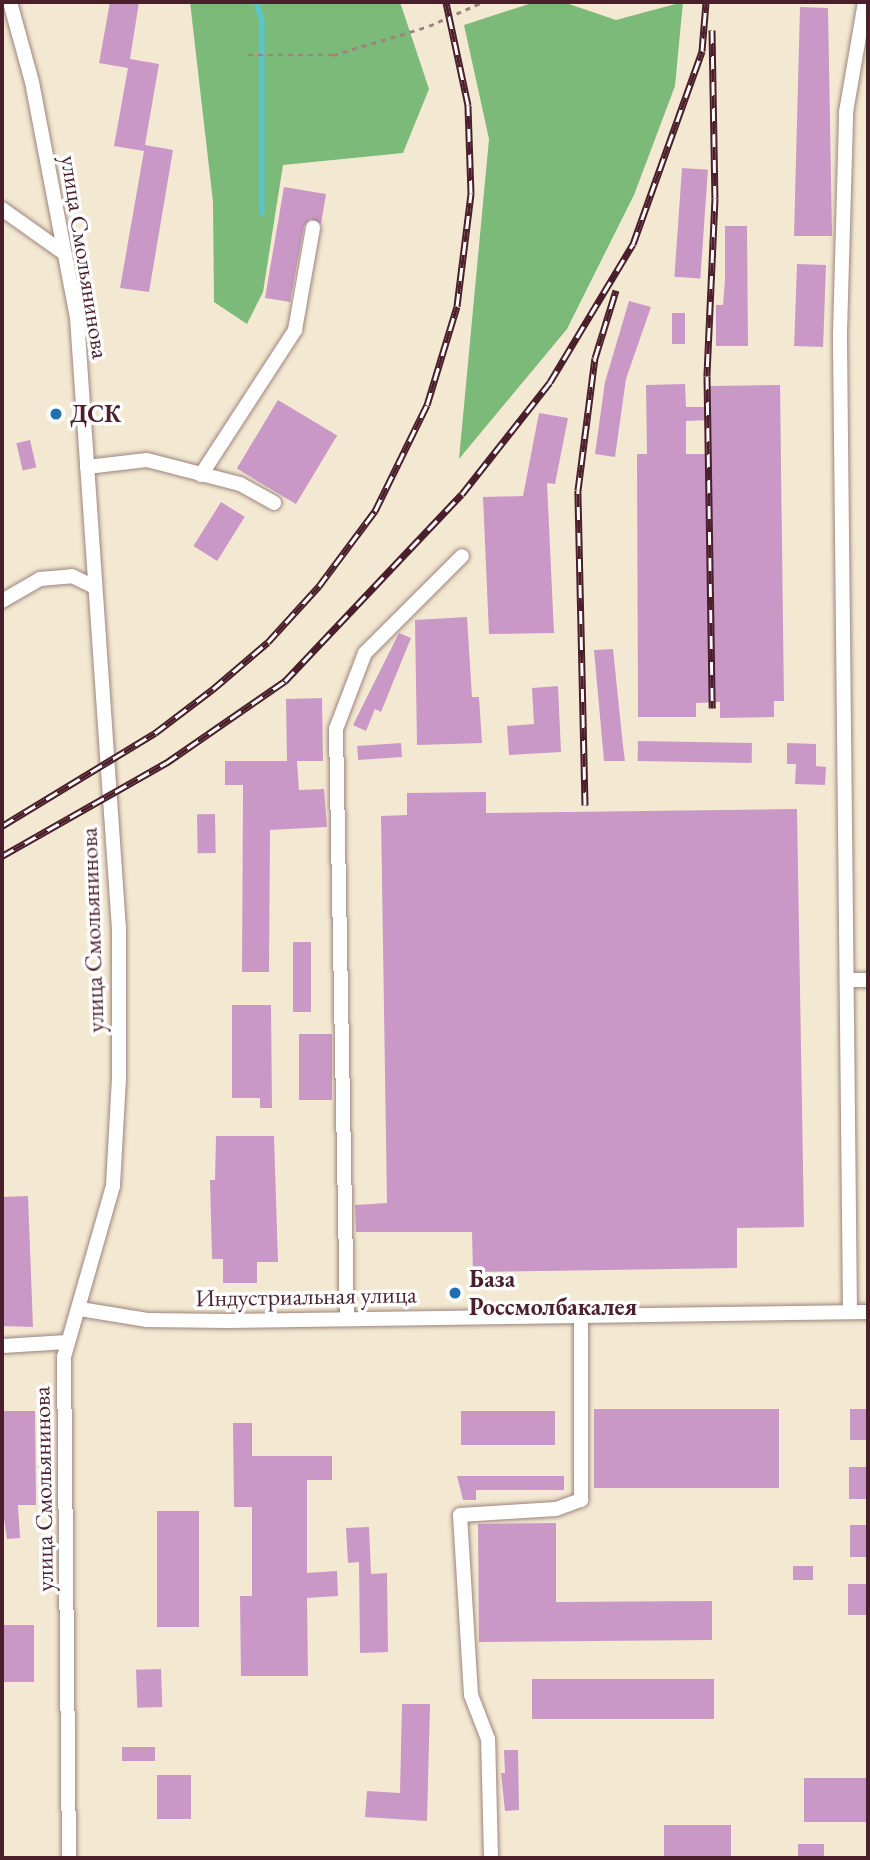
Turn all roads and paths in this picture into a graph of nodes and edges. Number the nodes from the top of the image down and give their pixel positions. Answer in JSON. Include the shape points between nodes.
{"nodes":[{"id":1,"x":9,"y":2,"type":"edge"},
{"id":2,"x":483,"y":2,"type":"edge"},
{"id":3,"x":865,"y":2,"type":"edge"},
{"id":4,"x":248,"y":55,"type":"dead end"},
{"id":5,"x":2,"y":209,"type":"edge"},
{"id":6,"x":313,"y":228,"type":"dead end"},
{"id":7,"x":64,"y":253,"type":"junction"},
{"id":8,"x":87,"y":467,"type":"junction"},
{"id":9,"x":201,"y":475,"type":"junction"},
{"id":10,"x":274,"y":503,"type":"dead end"},
{"id":11,"x":462,"y":556,"type":"dead end"},
{"id":12,"x":95,"y":587,"type":"junction"},
{"id":13,"x":2,"y":601,"type":"edge"},
{"id":14,"x":847,"y":980,"type":"junction"},
{"id":15,"x":868,"y":980,"type":"edge"},
{"id":16,"x":80,"y":1309,"type":"junction"},
{"id":17,"x":850,"y":1312,"type":"junction"},
{"id":18,"x":868,"y":1312,"type":"edge"},
{"id":19,"x":581,"y":1315,"type":"junction"},
{"id":20,"x":347,"y":1318,"type":"junction"},
{"id":21,"x":68,"y":1342,"type":"junction"},
{"id":22,"x":2,"y":1346,"type":"edge"},
{"id":23,"x":69,"y":1858,"type":"edge"},
{"id":24,"x":491,"y":1858,"type":"edge"}],
"edges":[{"from":1,"to":7,"type":"street","name":"улица Смольянинова","via":[[32,82]]},
{"from":2,"to":4,"type":"path","via":[[429,26],[333,55]]},
{"from":3,"to":14,"type":"street","via":[[846,112],[840,333]]},
{"from":5,"to":7,"type":"street"},
{"from":6,"to":9,"type":"street","via":[[295,330]]},
{"from":7,"to":8,"type":"street","name":"улица Смольянинова","via":[[77,318]]},
{"from":8,"to":9,"type":"street","via":[[147,460]]},
{"from":8,"to":12,"type":"street","name":"улица Смольянинова"},
{"from":9,"to":10,"type":"street","via":[[240,484]]},
{"from":11,"to":20,"type":"street","via":[[365,653],[336,729]]},
{"from":12,"to":13,"type":"street","via":[[72,576],[40,579]]},
{"from":12,"to":16,"type":"street","name":"улица Смольянинова","via":[[119,929],[120,1078],[113,1186]]},
{"from":14,"to":15,"type":"street"},
{"from":14,"to":17,"type":"street"},
{"from":16,"to":20,"type":"street","name":"Индустриальная улица","via":[[147,1320]]},
{"from":16,"to":21,"type":"street","name":"улица Смольянинова"},
{"from":17,"to":18,"type":"street","name":"Индустриальная улица"},
{"from":17,"to":19,"type":"street","name":"Индустриальная улица"},
{"from":19,"to":20,"type":"street","name":"Индустриальная улица"},
{"from":19,"to":24,"type":"street","via":[[581,1500],[556,1509],[460,1515],[471,1695],[488,1739]]},
{"from":21,"to":22,"type":"street"},
{"from":21,"to":23,"type":"street","name":"улица Смольянинова","via":[[64,1357]]}]}
